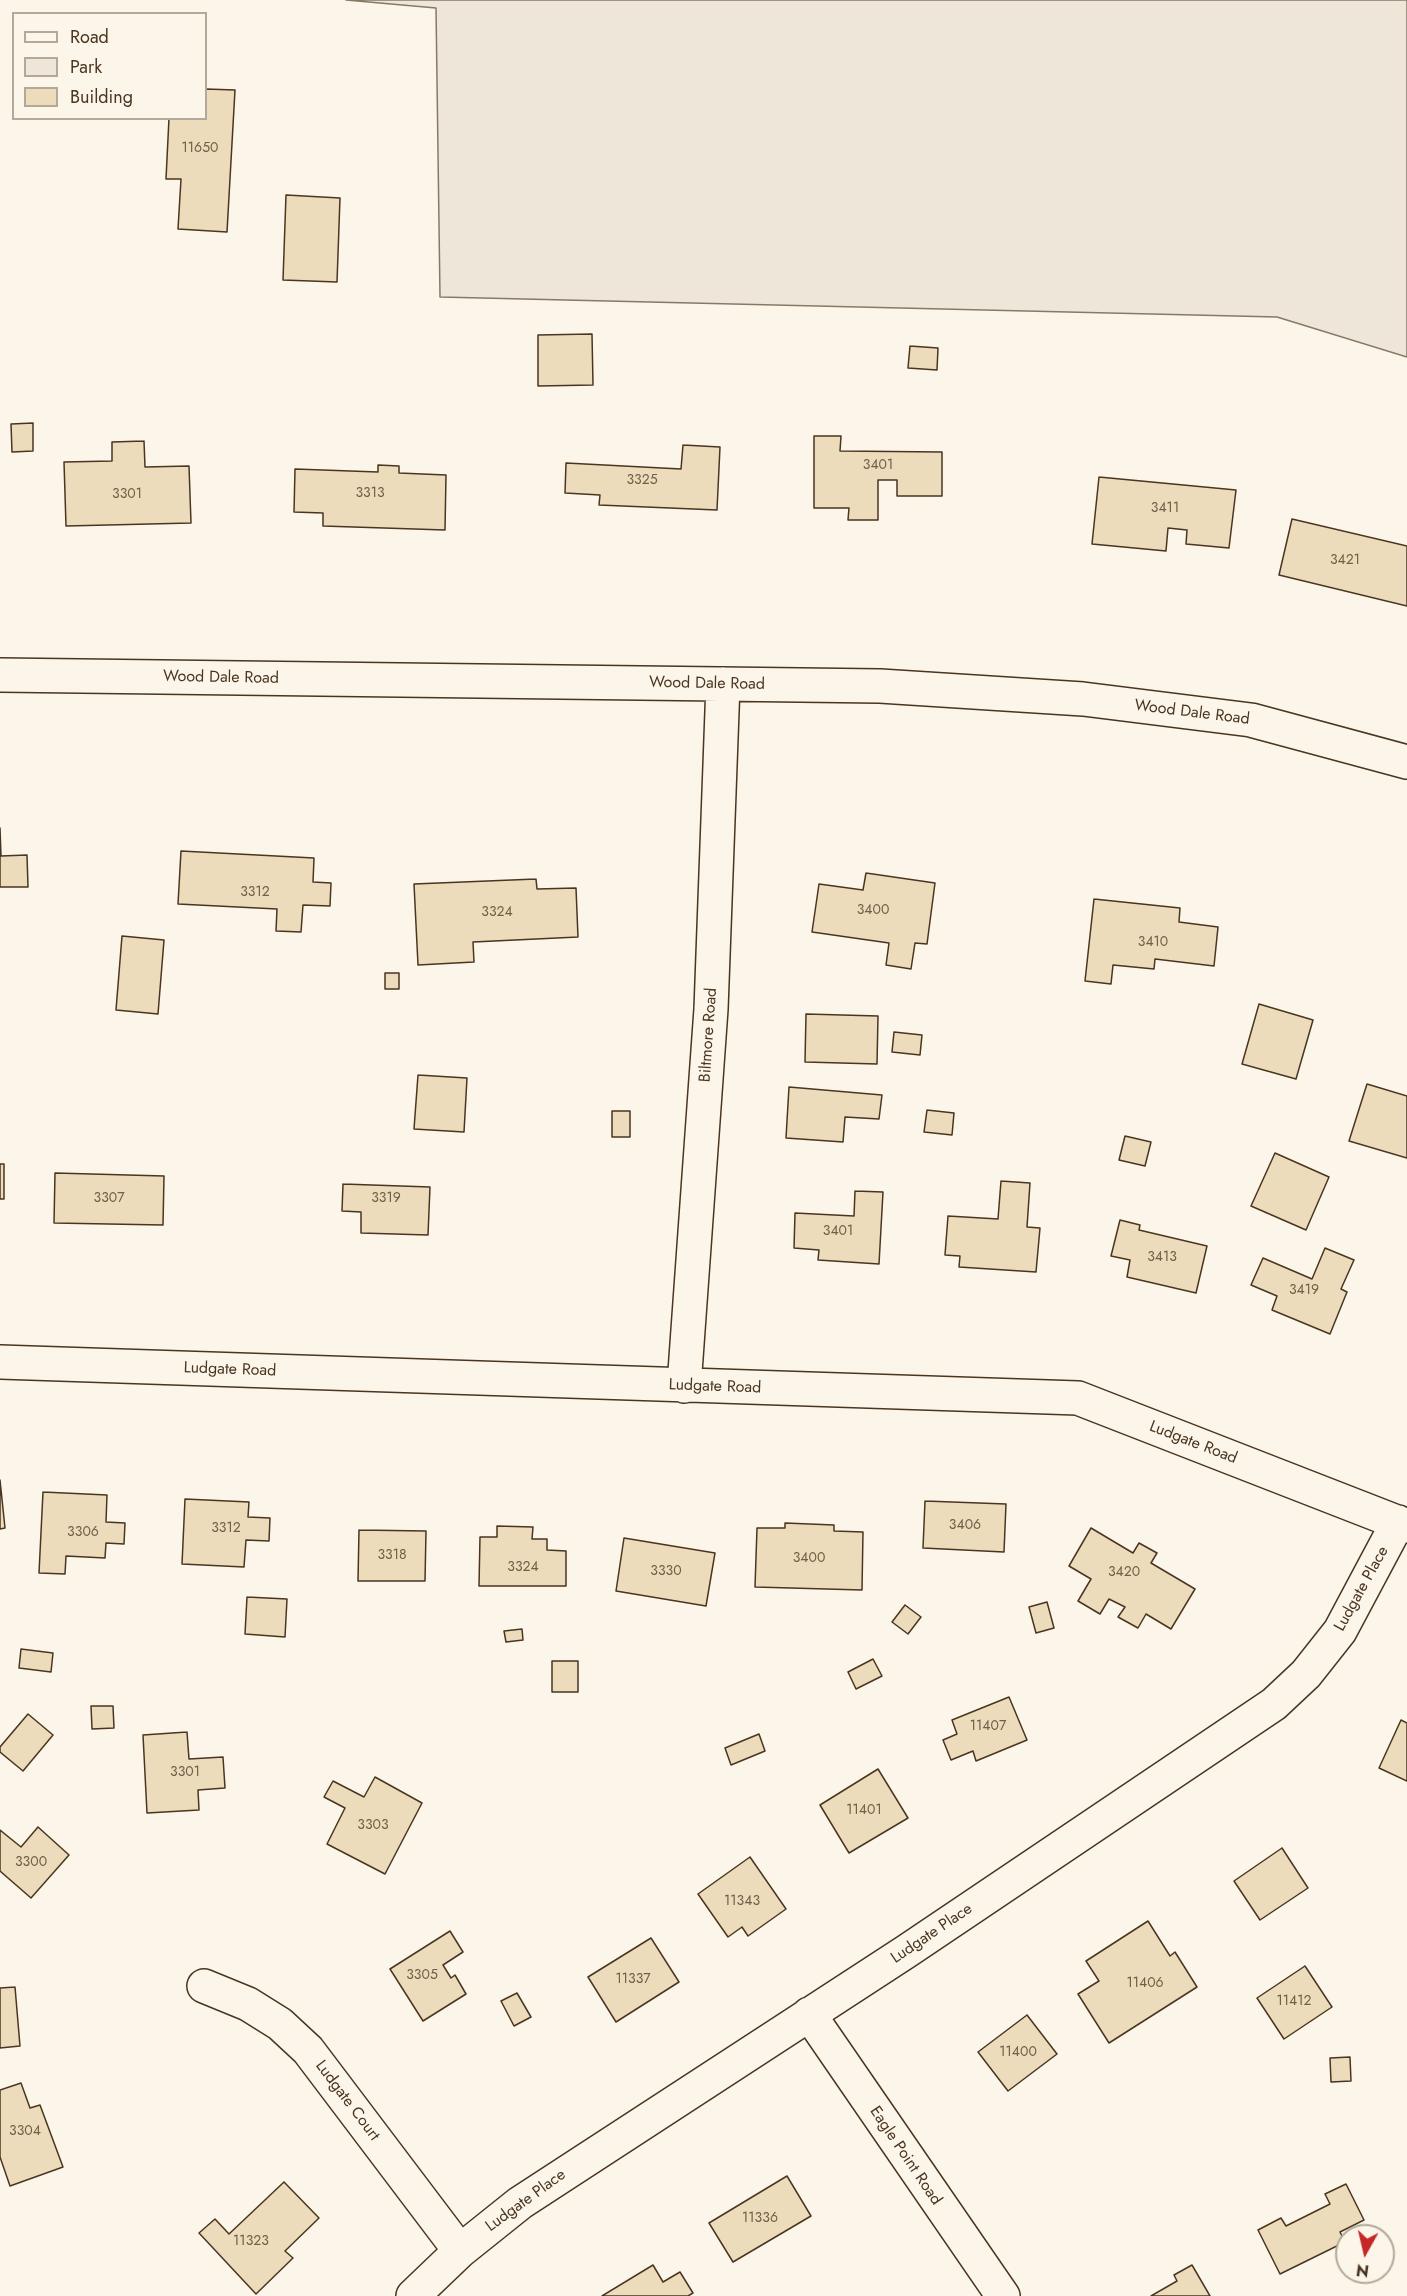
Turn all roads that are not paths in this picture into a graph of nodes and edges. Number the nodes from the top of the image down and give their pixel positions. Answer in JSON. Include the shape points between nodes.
{"nodes":[{"id":1,"x":0,"y":675,"type":"edge"},
{"id":2,"x":723,"y":684,"type":"junction"},
{"id":3,"x":1407,"y":762,"type":"edge"},
{"id":4,"x":0,"y":1362,"type":"edge"},
{"id":5,"x":684,"y":1386,"type":"junction"},
{"id":6,"x":1403,"y":1524,"type":"edge"},
{"id":7,"x":204,"y":1986,"type":"dead end"},
{"id":8,"x":809,"y":2014,"type":"junction"},
{"id":9,"x":460,"y":2251,"type":"junction"},
{"id":10,"x":413,"y":2296,"type":"edge"},
{"id":11,"x":1003,"y":2296,"type":"edge"}],
"edges":[{"from":1,"to":2,"type":"street","name":"Wood Dale Road"},
{"from":2,"to":3,"type":"street","name":"Wood Dale Road","via":[[880,686],[1083,699],[1251,720]]},
{"from":2,"to":5,"type":"street","name":"Biltmore Road","via":[[711,1009]]},
{"from":4,"to":5,"type":"street","name":"Ludgate Road"},
{"from":5,"to":6,"type":"street","name":"Ludgate Road","via":[[1078,1398]]},
{"from":6,"to":8,"type":"street","name":"Ludgate Place","via":[[1340,1631],[1306,1674],[1274,1704]]},
{"from":7,"to":9,"type":"street","name":"Ludgate Court","via":[[249,2004],[280,2024],[308,2050]]},
{"from":8,"to":9,"type":"street","name":"Ludgate Place","via":[[520,2203]]},
{"from":8,"to":11,"type":"street","name":"Eagle Point Road"},
{"from":9,"to":10,"type":"street","name":"Ludgate Place"}]}
